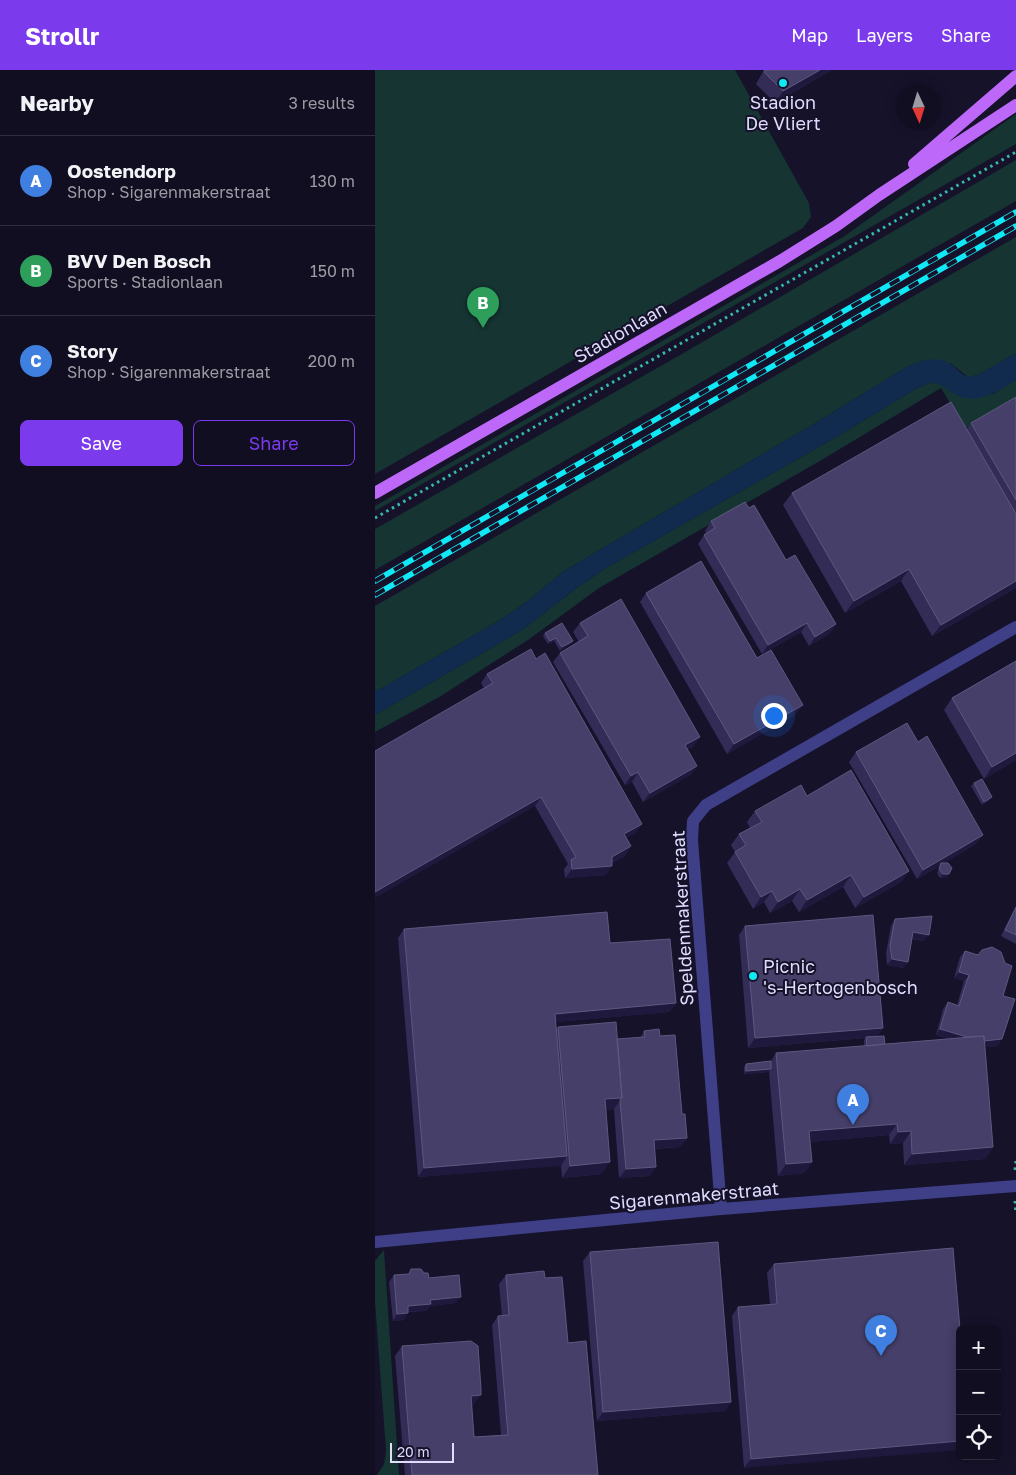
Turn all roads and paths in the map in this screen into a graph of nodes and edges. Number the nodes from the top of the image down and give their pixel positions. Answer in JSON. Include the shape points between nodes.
{"nodes":[{"id":1,"x":1016,"y":76,"type":"edge"},
{"id":2,"x":1016,"y":105,"type":"edge"},
{"id":3,"x":1016,"y":152,"type":"edge"},
{"id":4,"x":879,"y":195,"type":"junction"},
{"id":5,"x":375,"y":493,"type":"edge"},
{"id":6,"x":375,"y":518,"type":"edge"},
{"id":7,"x":1016,"y":627,"type":"edge"},
{"id":8,"x":1016,"y":1186,"type":"edge"},
{"id":9,"x":721,"y":1209,"type":"junction"},
{"id":10,"x":375,"y":1242,"type":"edge"}],
"edges":[{"from":1,"to":4,"type":"main road","name":"Stadionlaan"},
{"from":2,"to":4,"type":"main road","name":"Stadionlaan"},
{"from":3,"to":6,"type":"path"},
{"from":4,"to":5,"type":"main road","name":"Stadionlaan","via":[[780,262]]},
{"from":7,"to":9,"type":"street","name":"Speldenmakerstraat","via":[[706,805],[693,821]]},
{"from":8,"to":9,"type":"street","name":"Sigarenmakerstraat"},
{"from":9,"to":10,"type":"street","name":"Sigarenmakerstraat"}]}
